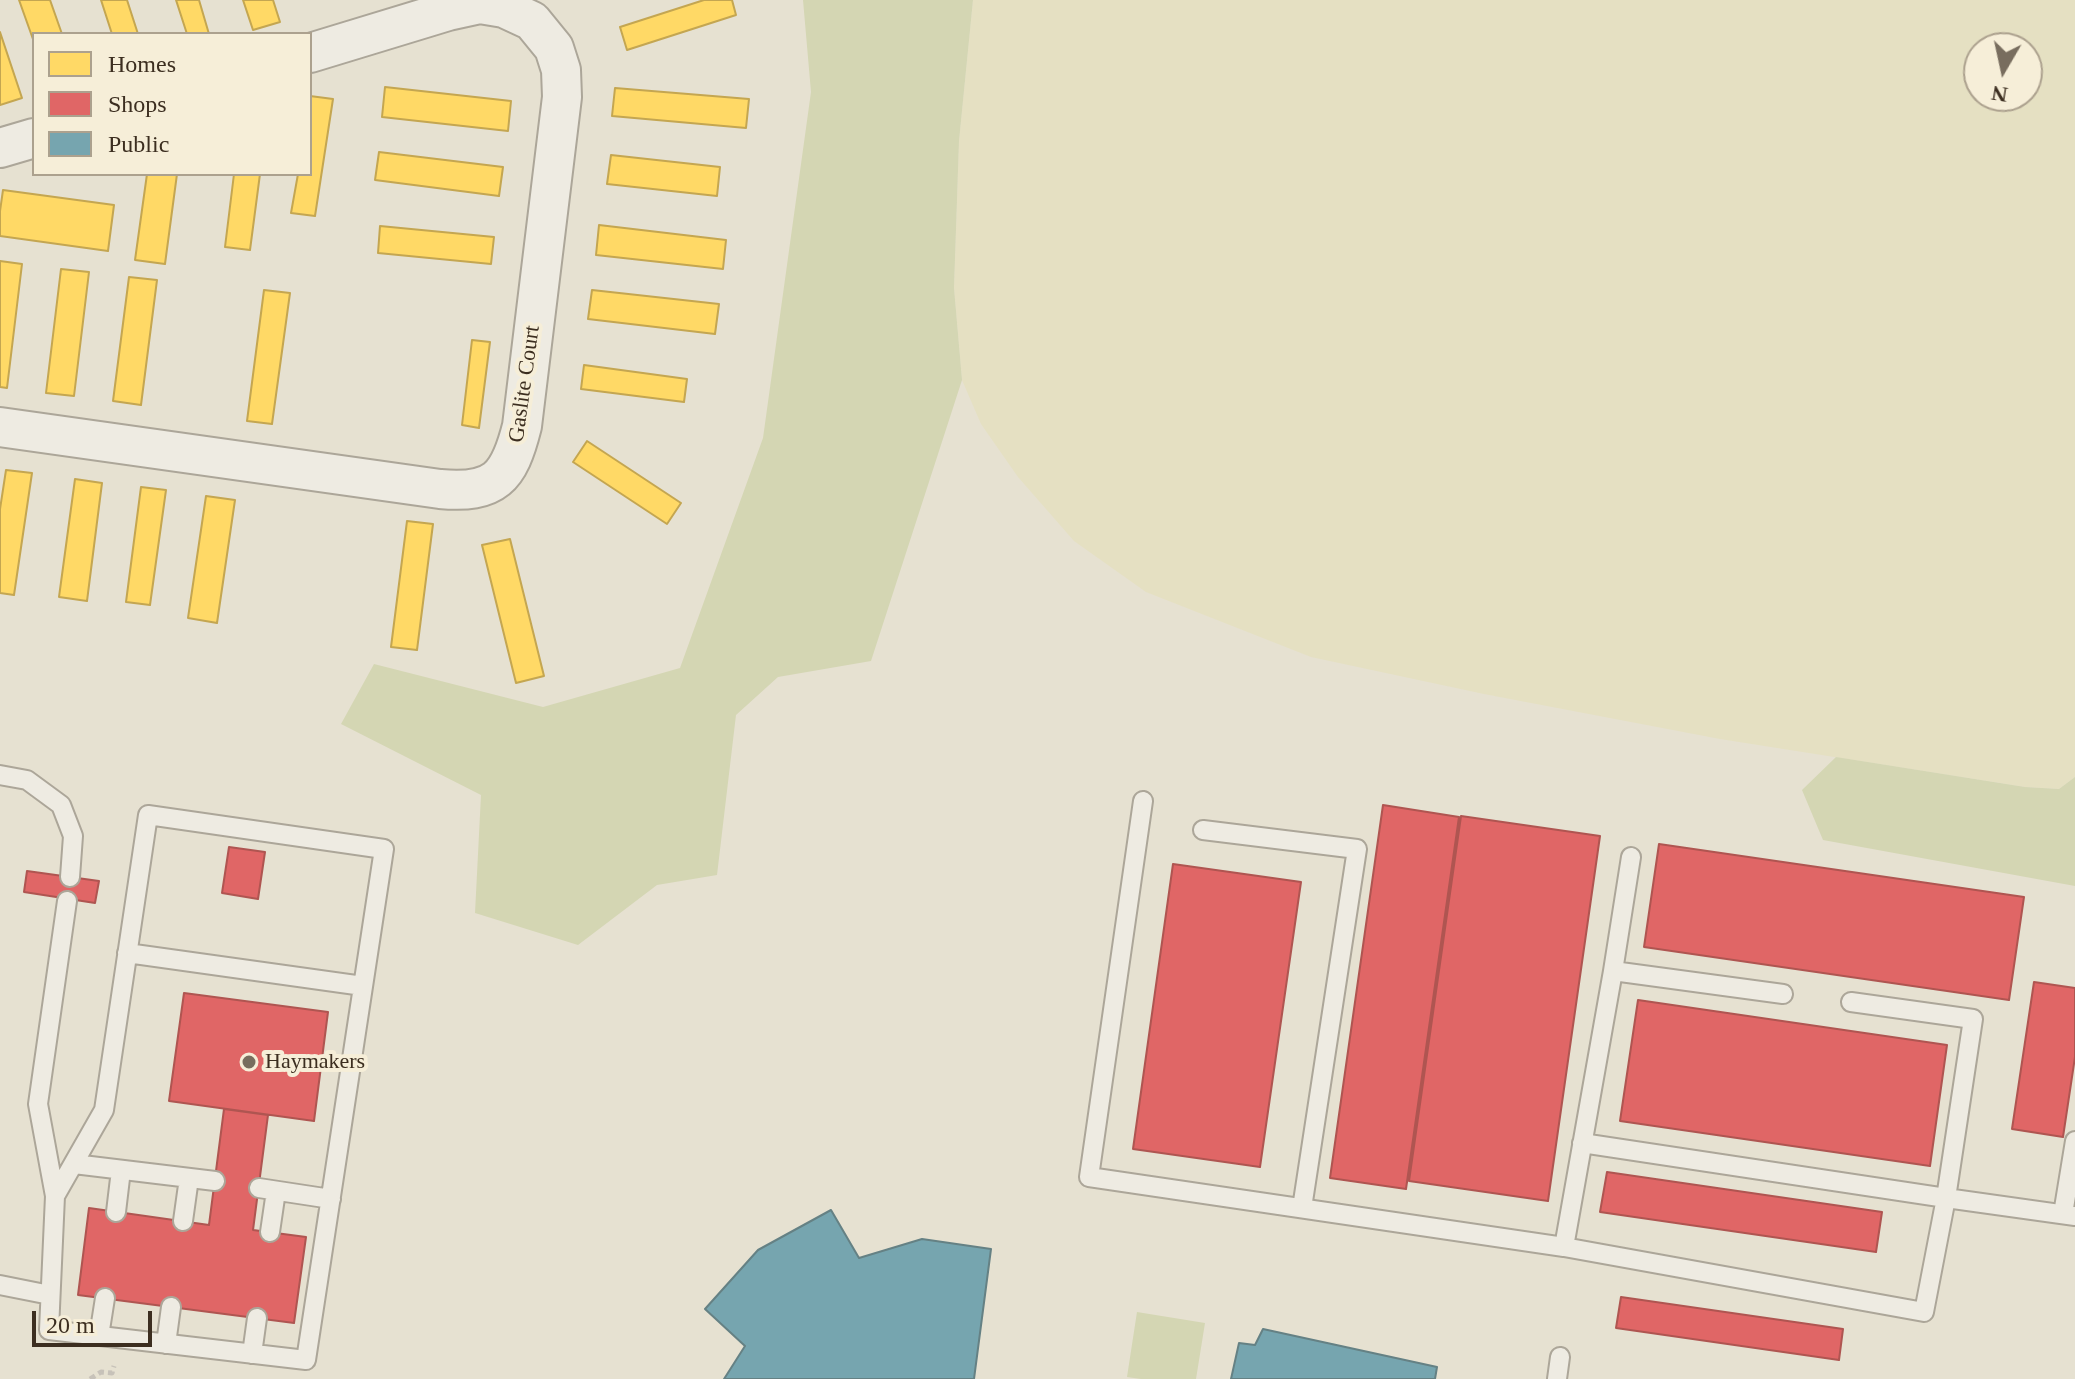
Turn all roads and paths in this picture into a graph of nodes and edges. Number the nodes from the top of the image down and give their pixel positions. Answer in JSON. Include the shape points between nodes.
{"nodes":[{"id":1,"x":312,"y":52,"type":"edge"},
{"id":2,"x":32,"y":139,"type":"edge"},
{"id":3,"x":0,"y":148,"type":"edge"},
{"id":4,"x":0,"y":427,"type":"edge"},
{"id":5,"x":0,"y":775,"type":"edge"},
{"id":6,"x":1143,"y":801,"type":"dead end"},
{"id":7,"x":1203,"y":830,"type":"dead end"},
{"id":8,"x":1631,"y":857,"type":"dead end"},
{"id":9,"x":70,"y":877,"type":"dead end"},
{"id":10,"x":67,"y":901,"type":"dead end"},
{"id":11,"x":127,"y":953,"type":"junction"},
{"id":12,"x":1613,"y":971,"type":"junction"},
{"id":13,"x":363,"y":986,"type":"junction"},
{"id":14,"x":1783,"y":994,"type":"dead end"},
{"id":15,"x":1851,"y":1002,"type":"dead end"},
{"id":16,"x":2075,"y":1141,"type":"edge"},
{"id":17,"x":1582,"y":1143,"type":"junction"},
{"id":18,"x":74,"y":1164,"type":"junction"},
{"id":19,"x":121,"y":1170,"type":"junction"},
{"id":20,"x":189,"y":1178,"type":"junction"},
{"id":21,"x":215,"y":1181,"type":"dead end"},
{"id":22,"x":55,"y":1196,"type":"junction"},
{"id":23,"x":1946,"y":1198,"type":"junction"},
{"id":24,"x":331,"y":1199,"type":"junction"},
{"id":25,"x":1302,"y":1208,"type":"junction"},
{"id":26,"x":116,"y":1212,"type":"dead end"},
{"id":27,"x":2069,"y":1215,"type":"edge"},
{"id":28,"x":183,"y":1221,"type":"dead end"},
{"id":29,"x":270,"y":1232,"type":"dead end"},
{"id":30,"x":1564,"y":1247,"type":"junction"},
{"id":31,"x":0,"y":1285,"type":"edge"},
{"id":32,"x":50,"y":1295,"type":"junction"},
{"id":33,"x":105,"y":1298,"type":"dead end"},
{"id":34,"x":171,"y":1307,"type":"dead end"},
{"id":35,"x":257,"y":1318,"type":"dead end"},
{"id":36,"x":99,"y":1336,"type":"junction"},
{"id":37,"x":166,"y":1344,"type":"junction"},
{"id":38,"x":252,"y":1354,"type":"junction"},
{"id":39,"x":1560,"y":1357,"type":"dead end"},
{"id":40,"x":114,"y":1366,"type":"dead end"},
{"id":41,"x":90,"y":1379,"type":"edge"},
{"id":42,"x":1557,"y":1379,"type":"edge"}],
"edges":[{"from":1,"to":4,"type":"street","name":"Gaslite Court","via":[[480,4],[532,21],[554,48],[562,97],[522,426],[502,476],[465,491],[440,489]]},
{"from":2,"to":3,"type":"street"},
{"from":5,"to":9,"type":"lane","via":[[27,780],[61,805],[73,836]]},
{"from":6,"to":25,"type":"lane","via":[[1089,1177]]},
{"from":7,"to":25,"type":"lane","via":[[1357,849]]},
{"from":8,"to":12,"type":"lane"},
{"from":10,"to":22,"type":"lane","via":[[38,1104]]},
{"from":11,"to":13,"type":"lane"},
{"from":11,"to":13,"type":"lane","via":[[148,815],[164,817],[384,849]]},
{"from":11,"to":18,"type":"lane","via":[[104,1110]]},
{"from":12,"to":14,"type":"lane"},
{"from":12,"to":17,"type":"lane"},
{"from":13,"to":24,"type":"lane"},
{"from":15,"to":23,"type":"lane","via":[[1973,1019]]},
{"from":16,"to":27,"type":"lane"},
{"from":17,"to":23,"type":"lane"},
{"from":17,"to":30,"type":"lane"},
{"from":18,"to":19,"type":"lane"},
{"from":18,"to":22,"type":"lane"},
{"from":19,"to":20,"type":"lane"},
{"from":19,"to":26,"type":"lane"},
{"from":20,"to":21,"type":"lane"},
{"from":20,"to":28,"type":"lane"},
{"from":22,"to":32,"type":"lane"},
{"from":23,"to":27,"type":"lane"},
{"from":23,"to":30,"type":"lane","via":[[1924,1312]]},
{"from":24,"to":29,"type":"lane","via":[[267,1190]]},
{"from":24,"to":38,"type":"lane","via":[[306,1360]]},
{"from":25,"to":30,"type":"lane"},
{"from":31,"to":32,"type":"lane"},
{"from":32,"to":36,"type":"lane","via":[[49,1330]]},
{"from":33,"to":36,"type":"lane"},
{"from":34,"to":37,"type":"lane"},
{"from":35,"to":38,"type":"lane"},
{"from":36,"to":37,"type":"lane"},
{"from":37,"to":38,"type":"lane"},
{"from":39,"to":42,"type":"lane"},
{"from":40,"to":41,"type":"path","via":[[112,1373]]}]}
